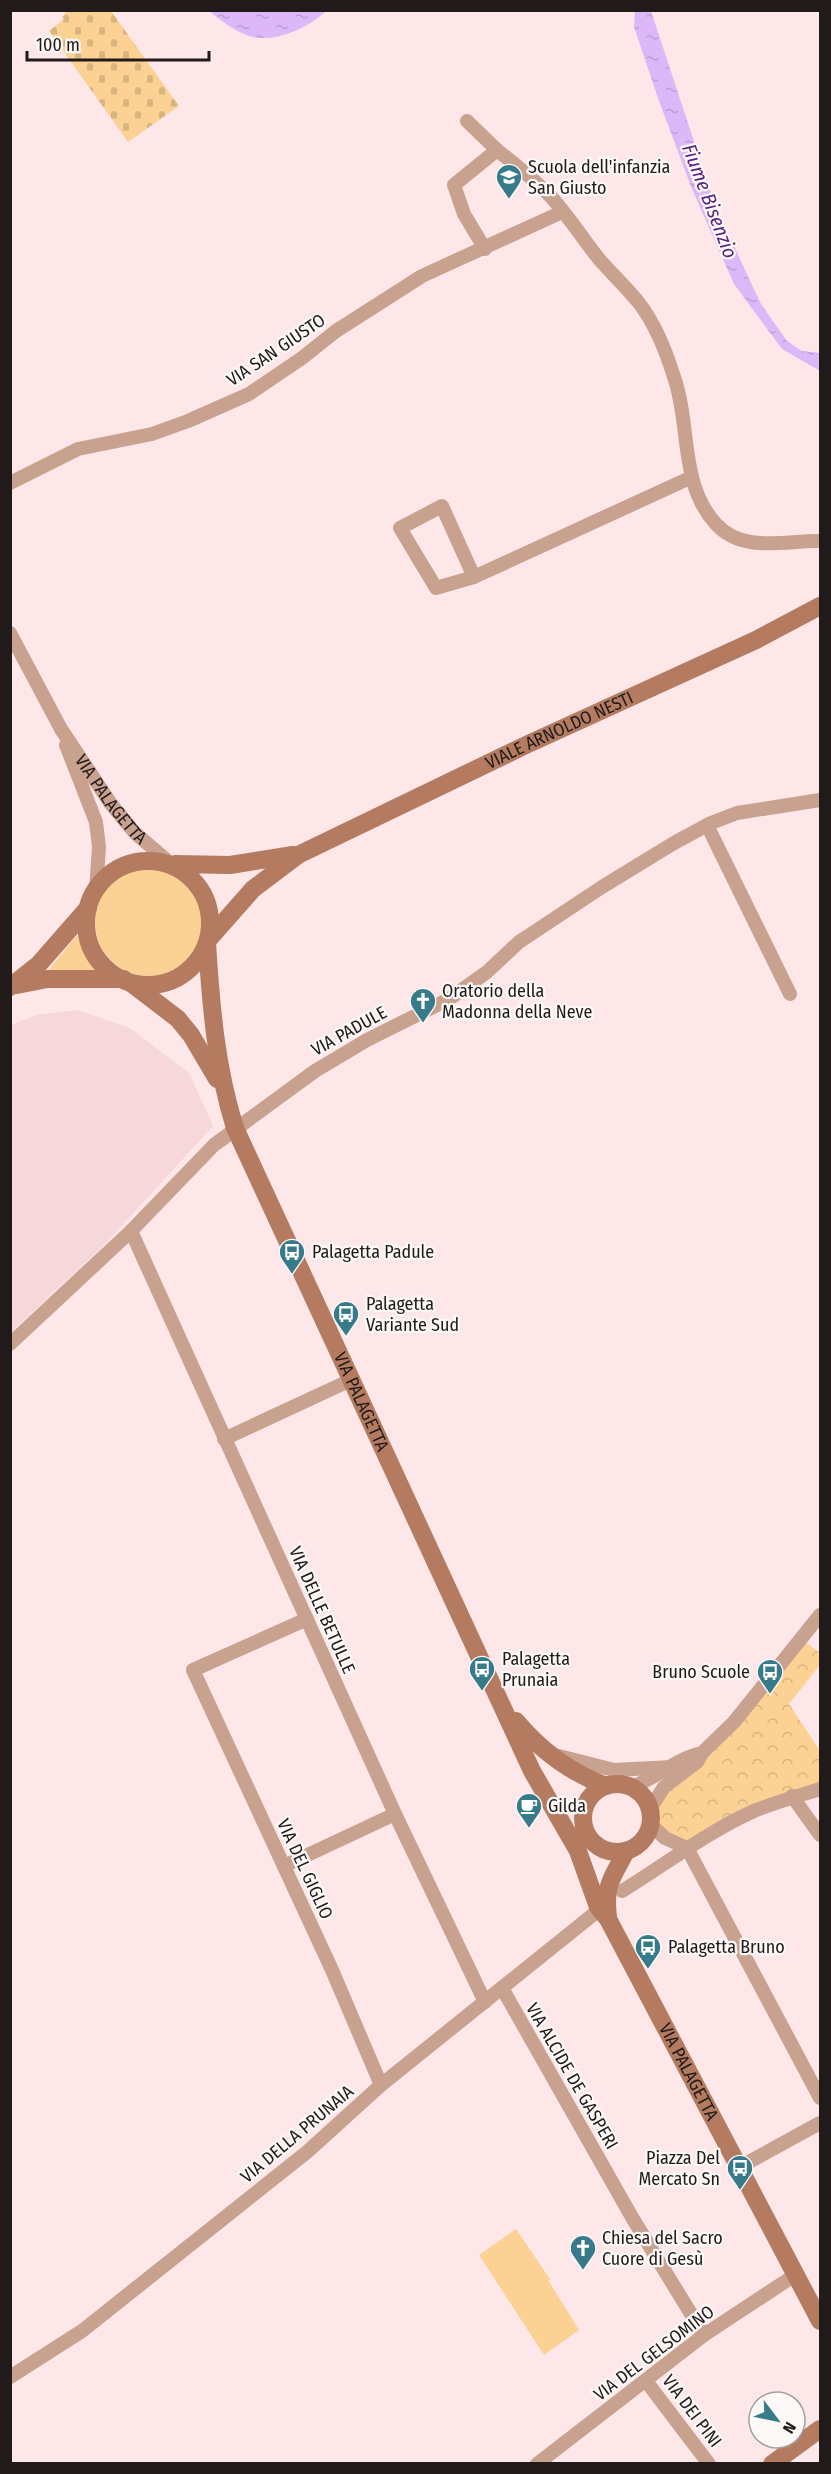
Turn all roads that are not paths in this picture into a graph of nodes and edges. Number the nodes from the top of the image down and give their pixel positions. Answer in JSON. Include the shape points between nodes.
{"nodes":[{"id":1,"x":467,"y":121,"type":"dead end"},
{"id":2,"x":497,"y":150,"type":"junction"},
{"id":3,"x":562,"y":212,"type":"junction"},
{"id":4,"x":485,"y":249,"type":"junction"},
{"id":5,"x":692,"y":477,"type":"junction"},
{"id":6,"x":10,"y":483,"type":"edge"},
{"id":7,"x":820,"y":541,"type":"edge"},
{"id":8,"x":474,"y":577,"type":"junction"},
{"id":9,"x":820,"y":606,"type":"edge"},
{"id":10,"x":10,"y":633,"type":"edge"},
{"id":11,"x":61,"y":729,"type":"junction"},
{"id":12,"x":820,"y":800,"type":"edge"},
{"id":13,"x":707,"y":825,"type":"junction"},
{"id":14,"x":298,"y":855,"type":"junction"},
{"id":15,"x":170,"y":863,"type":"junction"},
{"id":16,"x":96,"y":891,"type":"junction"},
{"id":17,"x":88,"y":908,"type":"junction"},
{"id":18,"x":207,"y":942,"type":"junction"},
{"id":19,"x":127,"y":981,"type":"junction"},
{"id":20,"x":13,"y":986,"type":"edge"},
{"id":21,"x":790,"y":994,"type":"dead end"},
{"id":22,"x":224,"y":1092,"type":"junction"},
{"id":23,"x":235,"y":1128,"type":"junction"},
{"id":24,"x":131,"y":1231,"type":"junction"},
{"id":25,"x":10,"y":1344,"type":"edge"},
{"id":26,"x":353,"y":1379,"type":"junction"},
{"id":27,"x":224,"y":1438,"type":"junction"},
{"id":28,"x":820,"y":1615,"type":"edge"},
{"id":29,"x":307,"y":1618,"type":"junction"},
{"id":30,"x":505,"y":1708,"type":"junction"},
{"id":31,"x":546,"y":1752,"type":"junction"},
{"id":32,"x":702,"y":1753,"type":"junction"},
{"id":33,"x":672,"y":1767,"type":"junction"},
{"id":34,"x":606,"y":1786,"type":"junction"},
{"id":35,"x":631,"y":1787,"type":"junction"},
{"id":36,"x":820,"y":1789,"type":"edge"},
{"id":37,"x":792,"y":1796,"type":"junction"},
{"id":38,"x":548,"y":1800,"type":"junction"},
{"id":39,"x":395,"y":1814,"type":"junction"},
{"id":40,"x":650,"y":1817,"type":"junction"},
{"id":41,"x":583,"y":1827,"type":"junction"},
{"id":42,"x":820,"y":1835,"type":"edge"},
{"id":43,"x":592,"y":1843,"type":"junction"},
{"id":44,"x":687,"y":1848,"type":"junction"},
{"id":45,"x":626,"y":1851,"type":"junction"},
{"id":46,"x":284,"y":1866,"type":"junction"},
{"id":47,"x":622,"y":1891,"type":"dead end"},
{"id":48,"x":601,"y":1910,"type":"junction"},
{"id":49,"x":502,"y":1988,"type":"junction"},
{"id":50,"x":485,"y":2002,"type":"junction"},
{"id":51,"x":381,"y":2085,"type":"junction"},
{"id":52,"x":820,"y":2098,"type":"edge"},
{"id":53,"x":820,"y":2123,"type":"edge"},
{"id":54,"x":738,"y":2168,"type":"junction"},
{"id":55,"x":795,"y":2275,"type":"junction"},
{"id":56,"x":820,"y":2321,"type":"edge"},
{"id":57,"x":704,"y":2335,"type":"junction"},
{"id":58,"x":10,"y":2377,"type":"edge"},
{"id":59,"x":646,"y":2381,"type":"junction"},
{"id":60,"x":820,"y":2429,"type":"edge"},
{"id":61,"x":537,"y":2463,"type":"edge"},
{"id":62,"x":710,"y":2463,"type":"edge"},
{"id":63,"x":772,"y":2463,"type":"edge"}],
"edges":[{"from":1,"to":2,"type":"street"},
{"from":2,"to":3,"type":"street","via":[[536,182]]},
{"from":2,"to":4,"type":"street","via":[[454,185],[464,214]]},
{"from":3,"to":4,"type":"street","name":"VIA SAN GIUSTO"},
{"from":3,"to":5,"type":"street","via":[[652,323],[683,406],[686,457]]},
{"from":4,"to":6,"type":"street","name":"VIA SAN GIUSTO","via":[[422,276],[336,331],[249,394],[152,434],[78,448]]},
{"from":5,"to":7,"type":"street","via":[[708,514],[724,531],[763,544]]},
{"from":5,"to":8,"type":"street"},
{"from":8,"to":8,"type":"street","via":[[436,588],[400,528],[442,506]]},
{"from":9,"to":14,"type":"street","name":"VIALE ARNOLDO NESTI","via":[[756,640]]},
{"from":10,"to":11,"type":"street","name":"VIA PALAGETTA"},
{"from":11,"to":15,"type":"street","name":"VIA PALAGETTA","via":[[125,822]]},
{"from":11,"to":16,"type":"street","name":"VIA PALAGETTA","via":[[96,822]]},
{"from":12,"to":13,"type":"street","name":"VIA PADULE","via":[[737,813]]},
{"from":13,"to":21,"type":"street"},
{"from":13,"to":23,"type":"street","name":"VIA PADULE","via":[[519,942],[471,985],[315,1071]]},
{"from":14,"to":15,"type":"street","name":"VIALE ARNOLDO NESTI","via":[[230,865]]},
{"from":14,"to":18,"type":"street","name":"VIALE ARNOLDO NESTI","via":[[253,889]]},
{"from":15,"to":16,"type":"street","name":"VIA PALAGETTA","via":[[152,860],[129,864],[112,873]]},
{"from":15,"to":18,"type":"street","name":"VIA PALAGETTA","via":[[194,880],[207,900],[211,922]]},
{"from":16,"to":17,"type":"street","name":"VIA PALAGETTA"},
{"from":17,"to":19,"type":"street","name":"VIA PALAGETTA","via":[[86,923],[93,951],[106,968]]},
{"from":17,"to":20,"type":"street","via":[[39,964]]},
{"from":18,"to":19,"type":"street","via":[[194,964],[176,978],[154,984]]},
{"from":18,"to":22,"type":"street","name":"VIA PALAGETTA","via":[[210,1005]]},
{"from":19,"to":20,"type":"street","via":[[47,980]]},
{"from":19,"to":22,"type":"street","name":"VIA PALAGETTA","via":[[178,1019]]},
{"from":22,"to":23,"type":"street","name":"VIA PALAGETTA"},
{"from":23,"to":24,"type":"street","name":"VIA PADULE"},
{"from":23,"to":26,"type":"street","name":"VIA PALAGETTA"},
{"from":24,"to":25,"type":"street","name":"VIA PADULE"},
{"from":24,"to":27,"type":"street","name":"VIA DELLE BETULLE"},
{"from":26,"to":27,"type":"street"},
{"from":26,"to":30,"type":"street","name":"VIA PALAGETTA"},
{"from":27,"to":29,"type":"street","name":"VIA DELLE BETULLE"},
{"from":28,"to":32,"type":"street","via":[[734,1722]]},
{"from":29,"to":39,"type":"street","name":"VIA DELLE BETULLE"},
{"from":29,"to":46,"type":"street","name":"VIA DEL GIGLIO","via":[[193,1670]]},
{"from":30,"to":31,"type":"street","name":"VIA PALAGETTA"},
{"from":30,"to":38,"type":"street","name":"VIA PALAGETTA"},
{"from":31,"to":33,"type":"street","via":[[614,1770]]},
{"from":31,"to":34,"type":"street","name":"VIA PALAGETTA","via":[[570,1770]]},
{"from":32,"to":33,"type":"street"},
{"from":32,"to":40,"type":"street","via":[[697,1762],[664,1787]]},
{"from":33,"to":35,"type":"street"},
{"from":34,"to":35,"type":"street","name":"VIA PALAGETTA"},
{"from":34,"to":41,"type":"street","via":[[587,1802]]},
{"from":35,"to":40,"type":"street","via":[[643,1796]]},
{"from":36,"to":37,"type":"street"},
{"from":37,"to":42,"type":"street"},
{"from":37,"to":44,"type":"street"},
{"from":38,"to":41,"type":"street","name":"VIA PALAGETTA"},
{"from":38,"to":48,"type":"street","name":"VIA PALAGETTA","via":[[584,1862]]},
{"from":39,"to":46,"type":"street"},
{"from":39,"to":50,"type":"street","name":"VIA DELLE BETULLE"},
{"from":40,"to":44,"type":"street","via":[[665,1838]]},
{"from":40,"to":45,"type":"street","name":"VIA PALAGETTA","via":[[641,1843]]},
{"from":41,"to":43,"type":"street","name":"VIA PALAGETTA"},
{"from":43,"to":45,"type":"street","via":[[608,1852]]},
{"from":43,"to":48,"type":"street","name":"VIA PALAGETTA"},
{"from":44,"to":47,"type":"street"},
{"from":44,"to":52,"type":"street"},
{"from":45,"to":48,"type":"street","name":"VIA PALAGETTA","via":[[608,1885]]},
{"from":46,"to":51,"type":"street","name":"VIA DEL GIGLIO"},
{"from":48,"to":49,"type":"street","name":"VIA DELLA PRUNAIA"},
{"from":48,"to":54,"type":"street","name":"VIA PALAGETTA"},
{"from":49,"to":50,"type":"street","name":"VIA DELLA PRUNAIA"},
{"from":49,"to":57,"type":"street","name":"VIA ALCIDE DE GASPERI","via":[[633,2219]]},
{"from":50,"to":51,"type":"street","name":"VIA DELLA PRUNAIA"},
{"from":51,"to":58,"type":"street","name":"VIA DELLA PRUNAIA","via":[[307,2152],[82,2331]]},
{"from":53,"to":54,"type":"street"},
{"from":54,"to":55,"type":"street","name":"VIA PALAGETTA"},
{"from":55,"to":56,"type":"street","name":"VIA PALAGETTA"},
{"from":55,"to":57,"type":"street","name":"VIA DEL GELSOMINO"},
{"from":57,"to":59,"type":"street","name":"VIA DEL GELSOMINO"},
{"from":59,"to":61,"type":"street","name":"VIA DEL GELSOMINO"},
{"from":59,"to":62,"type":"street","name":"VIA DEI PINI"},
{"from":60,"to":63,"type":"street"}]}
